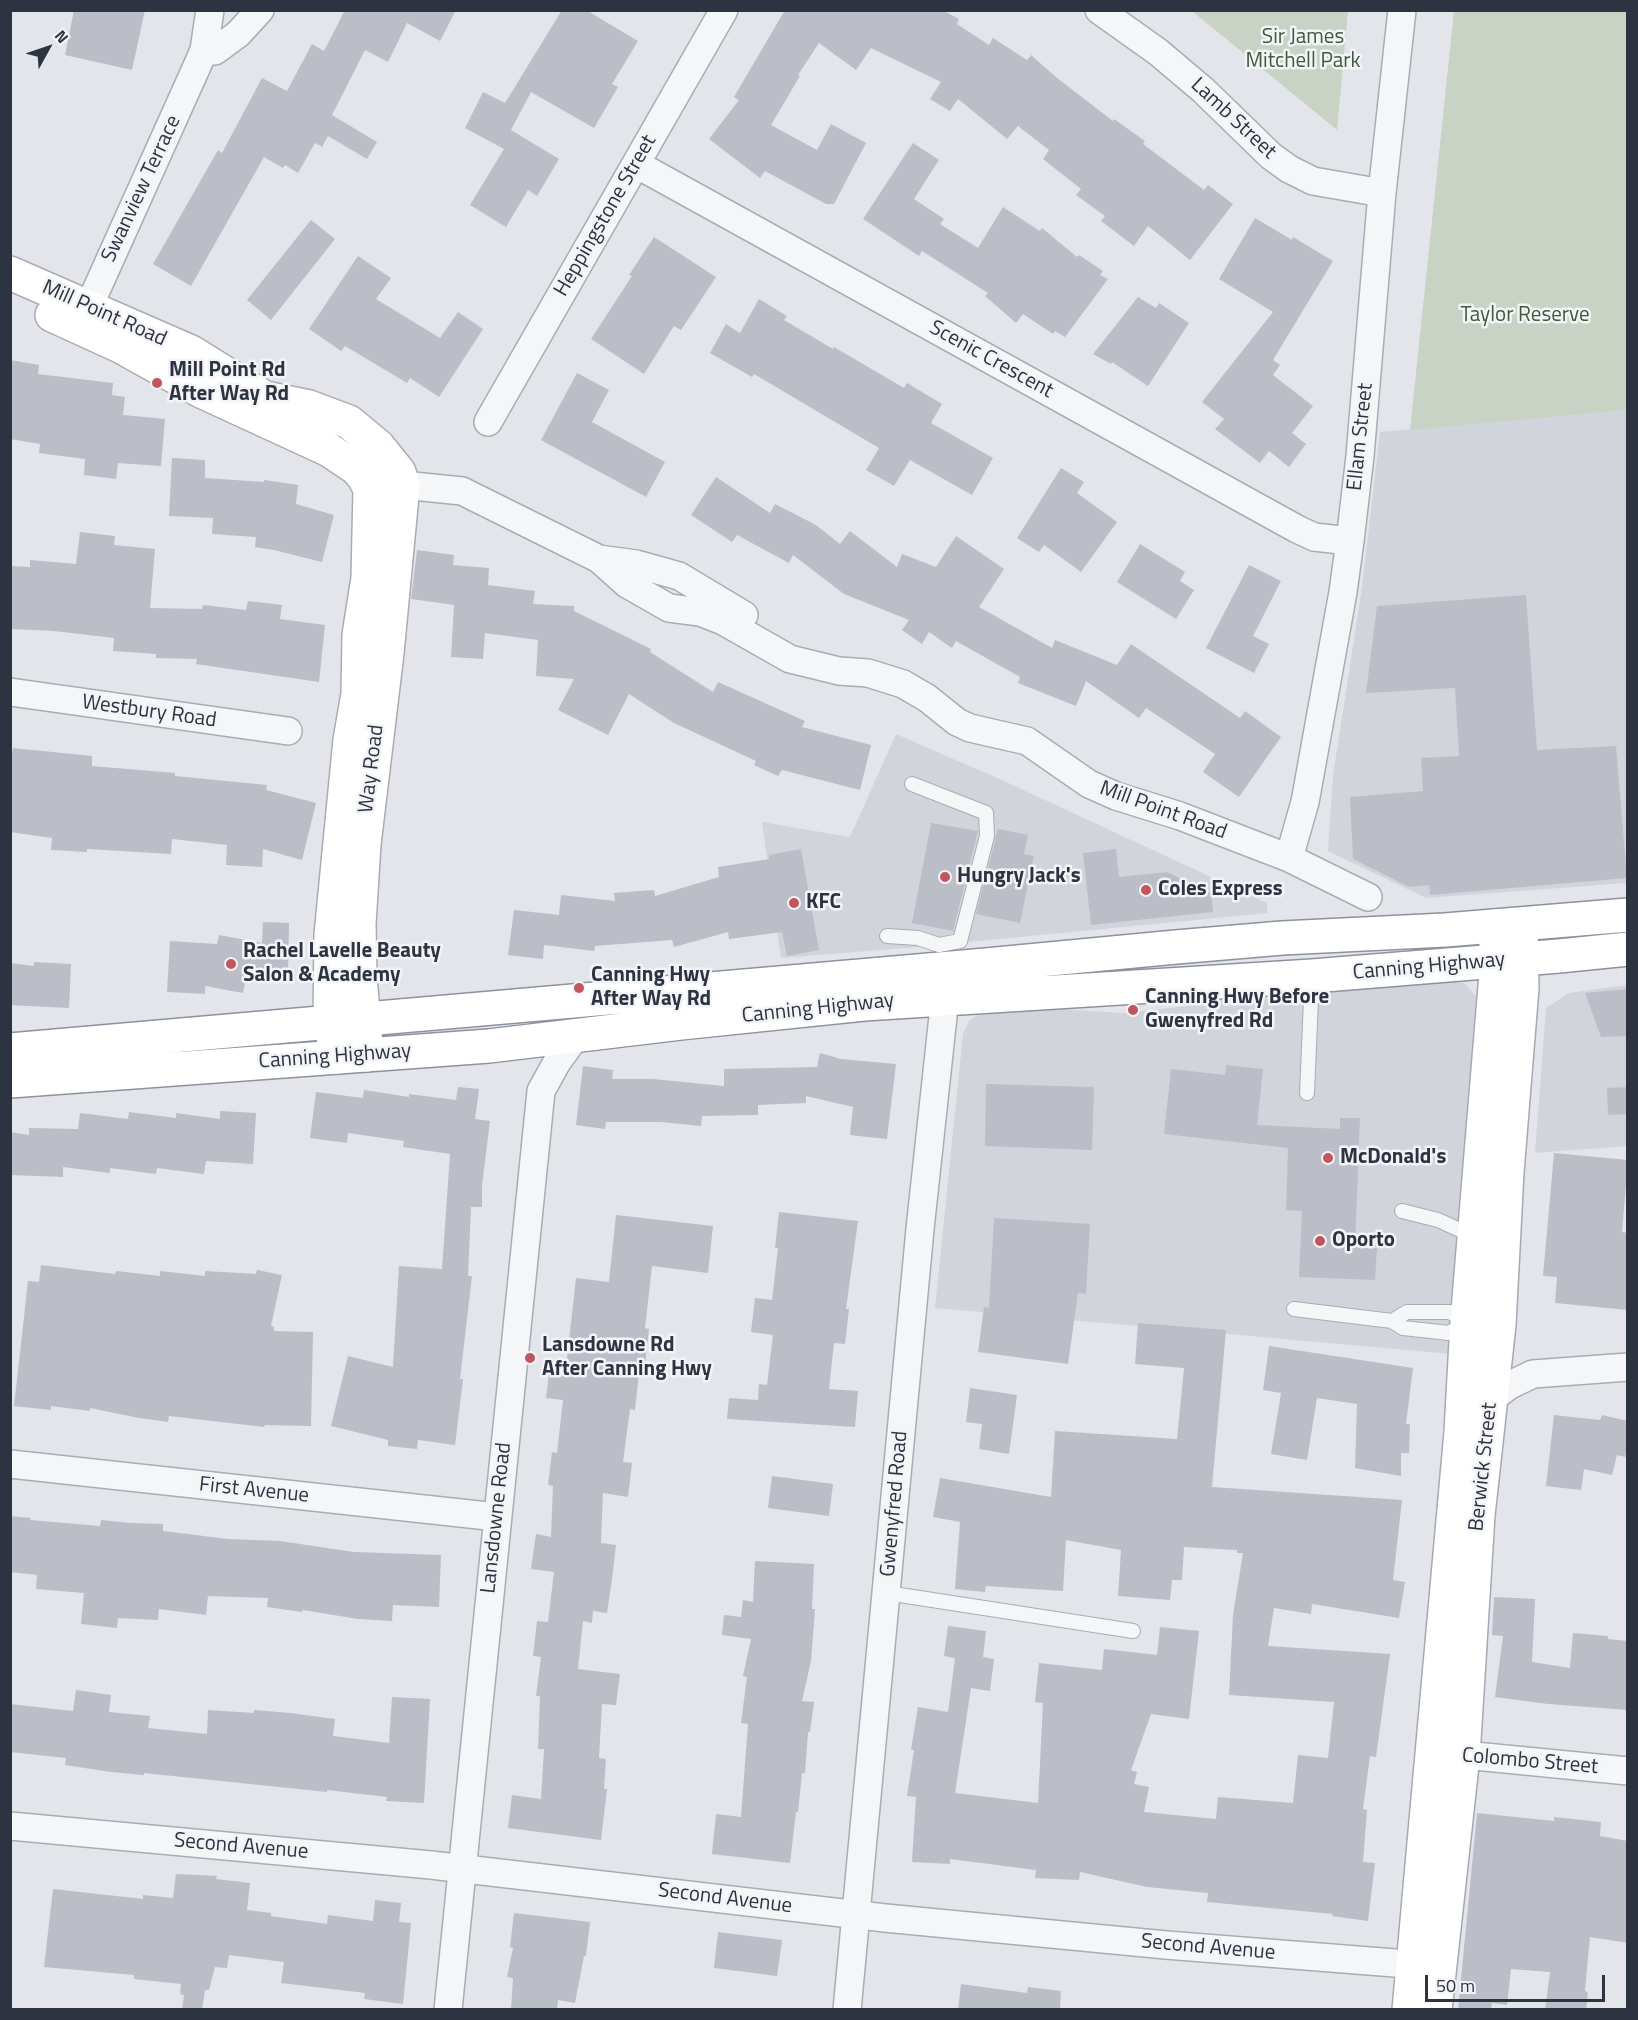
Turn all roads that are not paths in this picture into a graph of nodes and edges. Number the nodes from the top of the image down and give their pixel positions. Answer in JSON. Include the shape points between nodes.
{"nodes":[{"id":1,"x":210,"y":10,"type":"edge"},
{"id":2,"x":260,"y":10,"type":"edge"},
{"id":3,"x":724,"y":10,"type":"edge"},
{"id":4,"x":1100,"y":10,"type":"edge"},
{"id":5,"x":1402,"y":10,"type":"edge"},
{"id":6,"x":204,"y":50,"type":"junction"},
{"id":7,"x":636,"y":164,"type":"junction"},
{"id":8,"x":1383,"y":194,"type":"junction"},
{"id":9,"x":10,"y":273,"type":"edge"},
{"id":10,"x":10,"y":296,"type":"edge"},
{"id":11,"x":84,"y":317,"type":"junction"},
{"id":12,"x":488,"y":422,"type":"dead end"},
{"id":13,"x":403,"y":485,"type":"junction"},
{"id":14,"x":370,"y":489,"type":"junction"},
{"id":15,"x":1350,"y":541,"type":"junction"},
{"id":16,"x":10,"y":692,"type":"edge"},
{"id":17,"x":288,"y":731,"type":"dead end"},
{"id":18,"x":912,"y":784,"type":"dead end"},
{"id":19,"x":1289,"y":858,"type":"junction"},
{"id":20,"x":1368,"y":897,"type":"dead end"},
{"id":21,"x":1628,"y":915,"type":"edge"},
{"id":22,"x":1508,"y":925,"type":"junction"},
{"id":23,"x":887,"y":936,"type":"dead end"},
{"id":24,"x":1628,"y":949,"type":"edge"},
{"id":25,"x":1509,"y":961,"type":"junction"},
{"id":26,"x":1312,"y":976,"type":"junction"},
{"id":27,"x":945,"y":998,"type":"junction"},
{"id":28,"x":364,"y":1019,"type":"junction"},
{"id":29,"x":330,"y":1022,"type":"junction"},
{"id":30,"x":576,"y":1036,"type":"junction"},
{"id":31,"x":10,"y":1050,"type":"edge"},
{"id":32,"x":352,"y":1056,"type":"junction"},
{"id":33,"x":10,"y":1081,"type":"edge"},
{"id":34,"x":1307,"y":1093,"type":"dead end"},
{"id":35,"x":1402,"y":1211,"type":"dead end"},
{"id":36,"x":1474,"y":1237,"type":"junction"},
{"id":37,"x":1502,"y":1283,"type":"junction"},
{"id":38,"x":1294,"y":1310,"type":"dead end"},
{"id":39,"x":1392,"y":1321,"type":"junction"},
{"id":40,"x":1467,"y":1323,"type":"junction"},
{"id":41,"x":1496,"y":1351,"type":"junction"},
{"id":42,"x":1628,"y":1367,"type":"edge"},
{"id":43,"x":1533,"y":1374,"type":"junction"},
{"id":44,"x":1491,"y":1399,"type":"junction"},
{"id":45,"x":10,"y":1464,"type":"edge"},
{"id":46,"x":497,"y":1517,"type":"junction"},
{"id":47,"x":887,"y":1593,"type":"junction"},
{"id":48,"x":1133,"y":1631,"type":"dead end"},
{"id":49,"x":1448,"y":1754,"type":"junction"},
{"id":50,"x":1628,"y":1771,"type":"edge"},
{"id":51,"x":10,"y":1826,"type":"edge"},
{"id":52,"x":462,"y":1869,"type":"junction"},
{"id":53,"x":856,"y":1914,"type":"junction"},
{"id":54,"x":1426,"y":1965,"type":"junction"},
{"id":55,"x":448,"y":2010,"type":"edge"},
{"id":56,"x":847,"y":2010,"type":"edge"},
{"id":57,"x":1409,"y":2010,"type":"edge"},
{"id":58,"x":1435,"y":2010,"type":"edge"}],
"edges":[{"from":1,"to":6,"type":"street","name":"Swanview Terrace"},
{"from":2,"to":6,"type":"street","via":[[215,51]]},
{"from":3,"to":7,"type":"street","name":"Heppingstone Street"},
{"from":4,"to":8,"type":"street","name":"Lamb Street","via":[[1158,52],[1289,169],[1313,181]]},
{"from":5,"to":8,"type":"street","name":"Ellam Street"},
{"from":6,"to":11,"type":"street","name":"Swanview Terrace"},
{"from":7,"to":12,"type":"street","name":"Heppingstone Street"},
{"from":7,"to":15,"type":"street","name":"Scenic Crescent","via":[[1297,529],[1314,537]]},
{"from":8,"to":15,"type":"street","name":"Ellam Street"},
{"from":9,"to":11,"type":"main road","name":"Mill Point Road"},
{"from":10,"to":11,"type":"main road","name":"Mill Point Road"},
{"from":11,"to":13,"type":"main road","name":"Mill Point Road","via":[[191,352],[265,398],[309,407],[348,422],[391,460]]},
{"from":11,"to":14,"type":"main road","name":"Mill Point Road","via":[[122,347],[201,391],[329,450],[356,468]]},
{"from":13,"to":14,"type":"street","name":"Mill Point Road"},
{"from":13,"to":19,"type":"street","name":"Mill Point Road","via":[[462,491],[599,559],[679,576],[790,659],[838,671],[868,673],[903,684],[970,728],[1027,741],[1089,784]]},
{"from":13,"to":28,"type":"main road","name":"Way Road","via":[[364,844],[359,924]]},
{"from":14,"to":29,"type":"main road","name":"Way Road","via":[[368,578],[358,635],[358,694],[331,935]]},
{"from":15,"to":19,"type":"street","name":"Ellam Street","via":[[1307,790]]},
{"from":16,"to":17,"type":"street","name":"Westbury Road"},
{"from":18,"to":23,"type":"lane","via":[[986,813],[987,836],[960,941],[939,945],[918,938]]},
{"from":19,"to":20,"type":"street","name":"Mill Point Road"},
{"from":21,"to":22,"type":"main road","name":"Canning Highway"},
{"from":22,"to":25,"type":"main road","name":"Berwick Street"},
{"from":22,"to":28,"type":"main road","name":"Canning Highway","via":[[1188,946]]},
{"from":24,"to":25,"type":"main road","name":"Canning Highway"},
{"from":25,"to":26,"type":"main road","name":"Canning Highway"},
{"from":25,"to":36,"type":"main road","name":"Berwick Street"},
{"from":25,"to":37,"type":"main road","name":"Berwick Street","via":[[1522,988]]},
{"from":26,"to":27,"type":"main road","name":"Canning Highway"},
{"from":26,"to":34,"type":"lane"},
{"from":27,"to":30,"type":"main road","name":"Canning Highway"},
{"from":27,"to":47,"type":"street","name":"Gwenyfred Road"},
{"from":28,"to":29,"type":"main road","name":"Canning Highway"},
{"from":28,"to":32,"type":"main road","name":"Way Road"},
{"from":29,"to":31,"type":"main road","name":"Canning Highway"},
{"from":29,"to":32,"type":"main road","name":"Way Road"},
{"from":30,"to":32,"type":"main road","name":"Canning Highway"},
{"from":30,"to":46,"type":"street","name":"Lansdowne Road","via":[[542,1091]]},
{"from":32,"to":33,"type":"main road","name":"Canning Highway"},
{"from":35,"to":36,"type":"lane","via":[[1438,1220]]},
{"from":36,"to":40,"type":"main road","name":"Berwick Street"},
{"from":37,"to":40,"type":"lane","via":[[1485,1309]]},
{"from":37,"to":41,"type":"main road","name":"Berwick Street"},
{"from":38,"to":39,"type":"lane"},
{"from":39,"to":40,"type":"lane","via":[[1403,1328],[1448,1333]]},
{"from":39,"to":40,"type":"lane","via":[[1407,1312],[1450,1312]]},
{"from":40,"to":49,"type":"main road","name":"Berwick Street"},
{"from":41,"to":43,"type":"street"},
{"from":41,"to":44,"type":"main road","name":"Berwick Street"},
{"from":42,"to":43,"type":"street"},
{"from":43,"to":44,"type":"street","via":[[1510,1384]]},
{"from":44,"to":49,"type":"main road","name":"Berwick Street"},
{"from":45,"to":46,"type":"street","name":"First Avenue"},
{"from":46,"to":52,"type":"street","name":"Lansdowne Road"},
{"from":47,"to":48,"type":"lane"},
{"from":47,"to":53,"type":"street","name":"Gwenyfred Road"},
{"from":49,"to":50,"type":"street","name":"Colombo Street"},
{"from":49,"to":54,"type":"main road","name":"Berwick Street"},
{"from":51,"to":52,"type":"street","name":"Second Avenue"},
{"from":52,"to":53,"type":"street","name":"Second Avenue"},
{"from":52,"to":55,"type":"street","name":"Lansdowne Road"},
{"from":53,"to":54,"type":"street","name":"Second Avenue","via":[[1166,1945]]},
{"from":53,"to":56,"type":"street","name":"Gwenyfred Road"},
{"from":54,"to":57,"type":"main road","name":"Berwick Street"},
{"from":54,"to":58,"type":"main road","name":"Berwick Street"}]}
